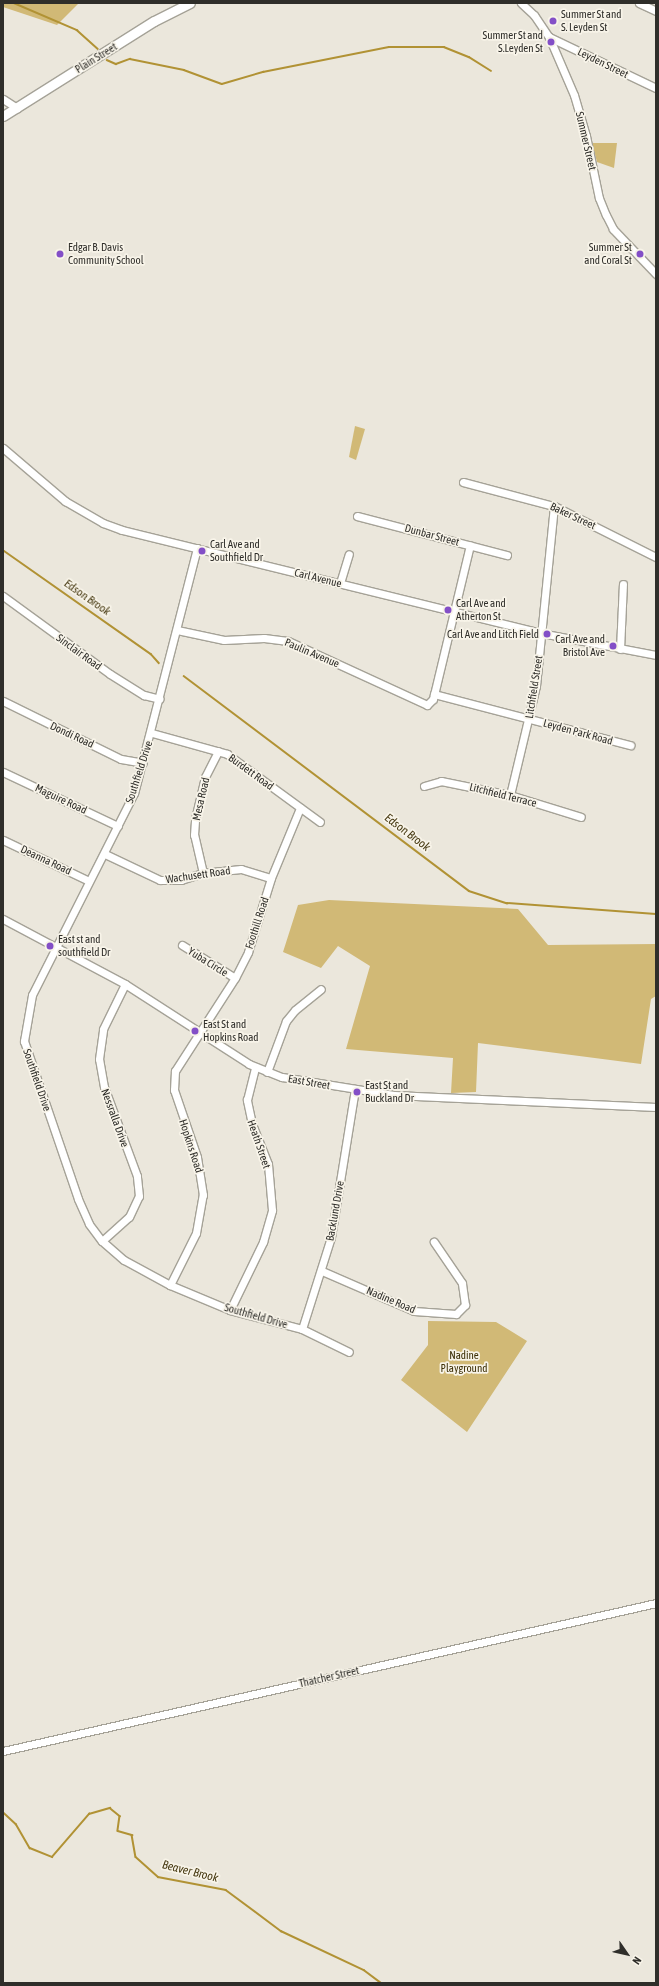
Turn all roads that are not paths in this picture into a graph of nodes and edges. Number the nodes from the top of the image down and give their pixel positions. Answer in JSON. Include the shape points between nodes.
{"nodes":[{"id":1,"x":190,"y":3,"type":"edge"},
{"id":2,"x":521,"y":3,"type":"edge"},
{"id":3,"x":639,"y":3,"type":"edge"},
{"id":4,"x":656,"y":11,"type":"edge"},
{"id":5,"x":549,"y":37,"type":"junction"},
{"id":6,"x":656,"y":88,"type":"edge"},
{"id":7,"x":3,"y":99,"type":"edge"},
{"id":8,"x":17,"y":108,"type":"junction"},
{"id":9,"x":3,"y":116,"type":"edge"},
{"id":10,"x":656,"y":274,"type":"edge"},
{"id":11,"x":3,"y":448,"type":"edge"},
{"id":12,"x":463,"y":482,"type":"dead end"},
{"id":13,"x":554,"y":506,"type":"junction"},
{"id":14,"x":357,"y":516,"type":"dead end"},
{"id":15,"x":470,"y":545,"type":"junction"},
{"id":16,"x":197,"y":548,"type":"junction"},
{"id":17,"x":349,"y":554,"type":"dead end"},
{"id":18,"x":507,"y":555,"type":"dead end"},
{"id":19,"x":656,"y":557,"type":"edge"},
{"id":20,"x":340,"y":583,"type":"junction"},
{"id":21,"x":623,"y":584,"type":"dead end"},
{"id":22,"x":3,"y":596,"type":"edge"},
{"id":23,"x":454,"y":612,"type":"junction"},
{"id":24,"x":177,"y":630,"type":"junction"},
{"id":25,"x":541,"y":633,"type":"junction"},
{"id":26,"x":620,"y":649,"type":"junction"},
{"id":27,"x":656,"y":655,"type":"edge"},
{"id":28,"x":434,"y":694,"type":"junction"},
{"id":29,"x":160,"y":699,"type":"junction"},
{"id":30,"x":3,"y":701,"type":"edge"},
{"id":31,"x":530,"y":719,"type":"junction"},
{"id":32,"x":152,"y":733,"type":"junction"},
{"id":33,"x":630,"y":745,"type":"dead end"},
{"id":34,"x":218,"y":751,"type":"junction"},
{"id":35,"x":143,"y":763,"type":"junction"},
{"id":36,"x":3,"y":772,"type":"edge"},
{"id":37,"x":424,"y":786,"type":"dead end"},
{"id":38,"x":510,"y":795,"type":"junction"},
{"id":39,"x":300,"y":808,"type":"junction"},
{"id":40,"x":581,"y":817,"type":"dead end"},
{"id":41,"x":320,"y":822,"type":"dead end"},
{"id":42,"x":118,"y":826,"type":"junction"},
{"id":43,"x":3,"y":840,"type":"edge"},
{"id":44,"x":105,"y":854,"type":"junction"},
{"id":45,"x":203,"y":873,"type":"junction"},
{"id":46,"x":271,"y":878,"type":"junction"},
{"id":47,"x":90,"y":881,"type":"junction"},
{"id":48,"x":3,"y":919,"type":"edge"},
{"id":49,"x":182,"y":945,"type":"dead end"},
{"id":50,"x":56,"y":946,"type":"junction"},
{"id":51,"x":235,"y":978,"type":"junction"},
{"id":52,"x":125,"y":984,"type":"junction"},
{"id":53,"x":321,"y":989,"type":"dead end"},
{"id":54,"x":200,"y":1031,"type":"junction"},
{"id":55,"x":255,"y":1067,"type":"junction"},
{"id":56,"x":267,"y":1072,"type":"junction"},
{"id":57,"x":355,"y":1089,"type":"junction"},
{"id":58,"x":656,"y":1107,"type":"edge"},
{"id":59,"x":102,"y":1241,"type":"junction"},
{"id":60,"x":434,"y":1242,"type":"dead end"},
{"id":61,"x":322,"y":1271,"type":"junction"},
{"id":62,"x":170,"y":1285,"type":"junction"},
{"id":63,"x":230,"y":1310,"type":"junction"},
{"id":64,"x":302,"y":1329,"type":"junction"},
{"id":65,"x":349,"y":1352,"type":"dead end"},
{"id":66,"x":656,"y":1603,"type":"edge"},
{"id":67,"x":3,"y":1751,"type":"edge"}],
"edges":[{"from":1,"to":8,"type":"main road","name":"Plain Street","via":[[163,16]]},
{"from":2,"to":5,"type":"street","name":"Summer Street"},
{"from":3,"to":4,"type":"street"},
{"from":5,"to":6,"type":"street","name":"Leyden Street"},
{"from":5,"to":10,"type":"street","name":"Summer Street","via":[[574,95],[599,198],[606,215],[613,229]]},
{"from":7,"to":8,"type":"street"},
{"from":8,"to":9,"type":"main road","name":"Plain Street"},
{"from":11,"to":16,"type":"street","name":"Carl Avenue","via":[[65,501],[98,520],[133,533]]},
{"from":12,"to":13,"type":"street","name":"Baker Street"},
{"from":13,"to":19,"type":"street","name":"Baker Street"},
{"from":13,"to":25,"type":"street","name":"Litchfield Street"},
{"from":14,"to":15,"type":"street","name":"Dunbar Street"},
{"from":15,"to":18,"type":"street","name":"Dunbar Street"},
{"from":15,"to":23,"type":"street"},
{"from":16,"to":20,"type":"street","name":"Carl Avenue"},
{"from":16,"to":24,"type":"street","name":"Southfield Drive"},
{"from":17,"to":20,"type":"street"},
{"from":20,"to":23,"type":"street","name":"Carl Avenue"},
{"from":21,"to":26,"type":"street"},
{"from":22,"to":29,"type":"street","name":"Sinclair Road","via":[[110,674],[144,695]]},
{"from":23,"to":25,"type":"street","name":"Carl Avenue"},
{"from":23,"to":28,"type":"street"},
{"from":24,"to":28,"type":"street","name":"Paulin Avenue","via":[[224,640],[264,638],[288,641],[423,704],[431,702]]},
{"from":24,"to":29,"type":"street","name":"Southfield Drive"},
{"from":25,"to":26,"type":"street","name":"Carl Avenue"},
{"from":25,"to":31,"type":"street","name":"Litchfield Street"},
{"from":26,"to":27,"type":"street","name":"Carl Avenue"},
{"from":28,"to":31,"type":"street","name":"Leyden Park Road"},
{"from":29,"to":32,"type":"street","name":"Southfield Drive"},
{"from":30,"to":35,"type":"street","name":"Dondi Road","via":[[121,758]]},
{"from":31,"to":33,"type":"street","name":"Leyden Park Road"},
{"from":31,"to":38,"type":"street","name":"Litchfield Street"},
{"from":32,"to":34,"type":"street","name":"Burdett Road"},
{"from":32,"to":35,"type":"street","name":"Southfield Drive"},
{"from":34,"to":39,"type":"street","name":"Burdett Road","via":[[227,754]]},
{"from":34,"to":45,"type":"street","name":"Mesa Road","via":[[205,777],[195,819],[194,835]]},
{"from":35,"to":42,"type":"street","name":"Southfield Drive","via":[[134,793]]},
{"from":36,"to":42,"type":"street","name":"Maguire Road"},
{"from":37,"to":38,"type":"street","name":"Litchfield Terrace","via":[[441,781]]},
{"from":38,"to":40,"type":"street","name":"Litchfield Terrace"},
{"from":39,"to":41,"type":"street","name":"Burdett Road"},
{"from":39,"to":46,"type":"street","name":"Foothill Road"},
{"from":42,"to":44,"type":"street","name":"Southfield Drive"},
{"from":43,"to":47,"type":"street","name":"Deanna Road"},
{"from":44,"to":45,"type":"street","name":"Wachusett Road","via":[[160,880],[181,880]]},
{"from":44,"to":47,"type":"street","name":"Southfield Drive"},
{"from":45,"to":46,"type":"street","name":"Wachusett Road","via":[[241,869]]},
{"from":46,"to":51,"type":"street","name":"Foothill Road","via":[[248,952]]},
{"from":47,"to":50,"type":"street","name":"Southfield Drive"},
{"from":48,"to":50,"type":"street","name":"East Street"},
{"from":49,"to":51,"type":"street","name":"Yuba Circle"},
{"from":50,"to":52,"type":"street","name":"East Street"},
{"from":50,"to":59,"type":"street","name":"Southfield Drive","via":[[32,995],[24,1040],[78,1199],[89,1224]]},
{"from":51,"to":54,"type":"street","name":"Foothill Road"},
{"from":52,"to":54,"type":"street","name":"East Street"},
{"from":52,"to":59,"type":"street","name":"Nessralla Drive","via":[[103,1029],[98,1059],[104,1087],[137,1176],[138,1196],[129,1217]]},
{"from":53,"to":56,"type":"street","via":[[294,1010],[286,1021]]},
{"from":54,"to":55,"type":"street","name":"East Street"},
{"from":54,"to":62,"type":"street","name":"Hopkins Road","via":[[177,1066],[173,1082],[178,1105],[200,1167],[203,1188],[202,1210],[196,1233]]},
{"from":55,"to":56,"type":"street","name":"East Street"},
{"from":55,"to":63,"type":"street","name":"Heath Street","via":[[247,1100],[252,1124],[268,1164],[272,1210],[263,1242]]},
{"from":56,"to":57,"type":"street","name":"East Street","via":[[299,1081]]},
{"from":57,"to":58,"type":"street","name":"East Street","via":[[461,1099]]},
{"from":57,"to":61,"type":"street","name":"Backlund Drive","via":[[331,1237]]},
{"from":59,"to":62,"type":"street","name":"Southfield Drive","via":[[124,1260]]},
{"from":60,"to":61,"type":"street","name":"Nadine Road","via":[[462,1283],[466,1302],[462,1310],[452,1314],[420,1313]]},
{"from":61,"to":64,"type":"street","name":"Backlund Drive"},
{"from":62,"to":63,"type":"street","name":"Southfield Drive"},
{"from":63,"to":64,"type":"street","name":"Southfield Drive"},
{"from":64,"to":65,"type":"street","name":"Southfield Drive"},
{"from":66,"to":67,"type":"street","name":"Thatcher Street"}]}
